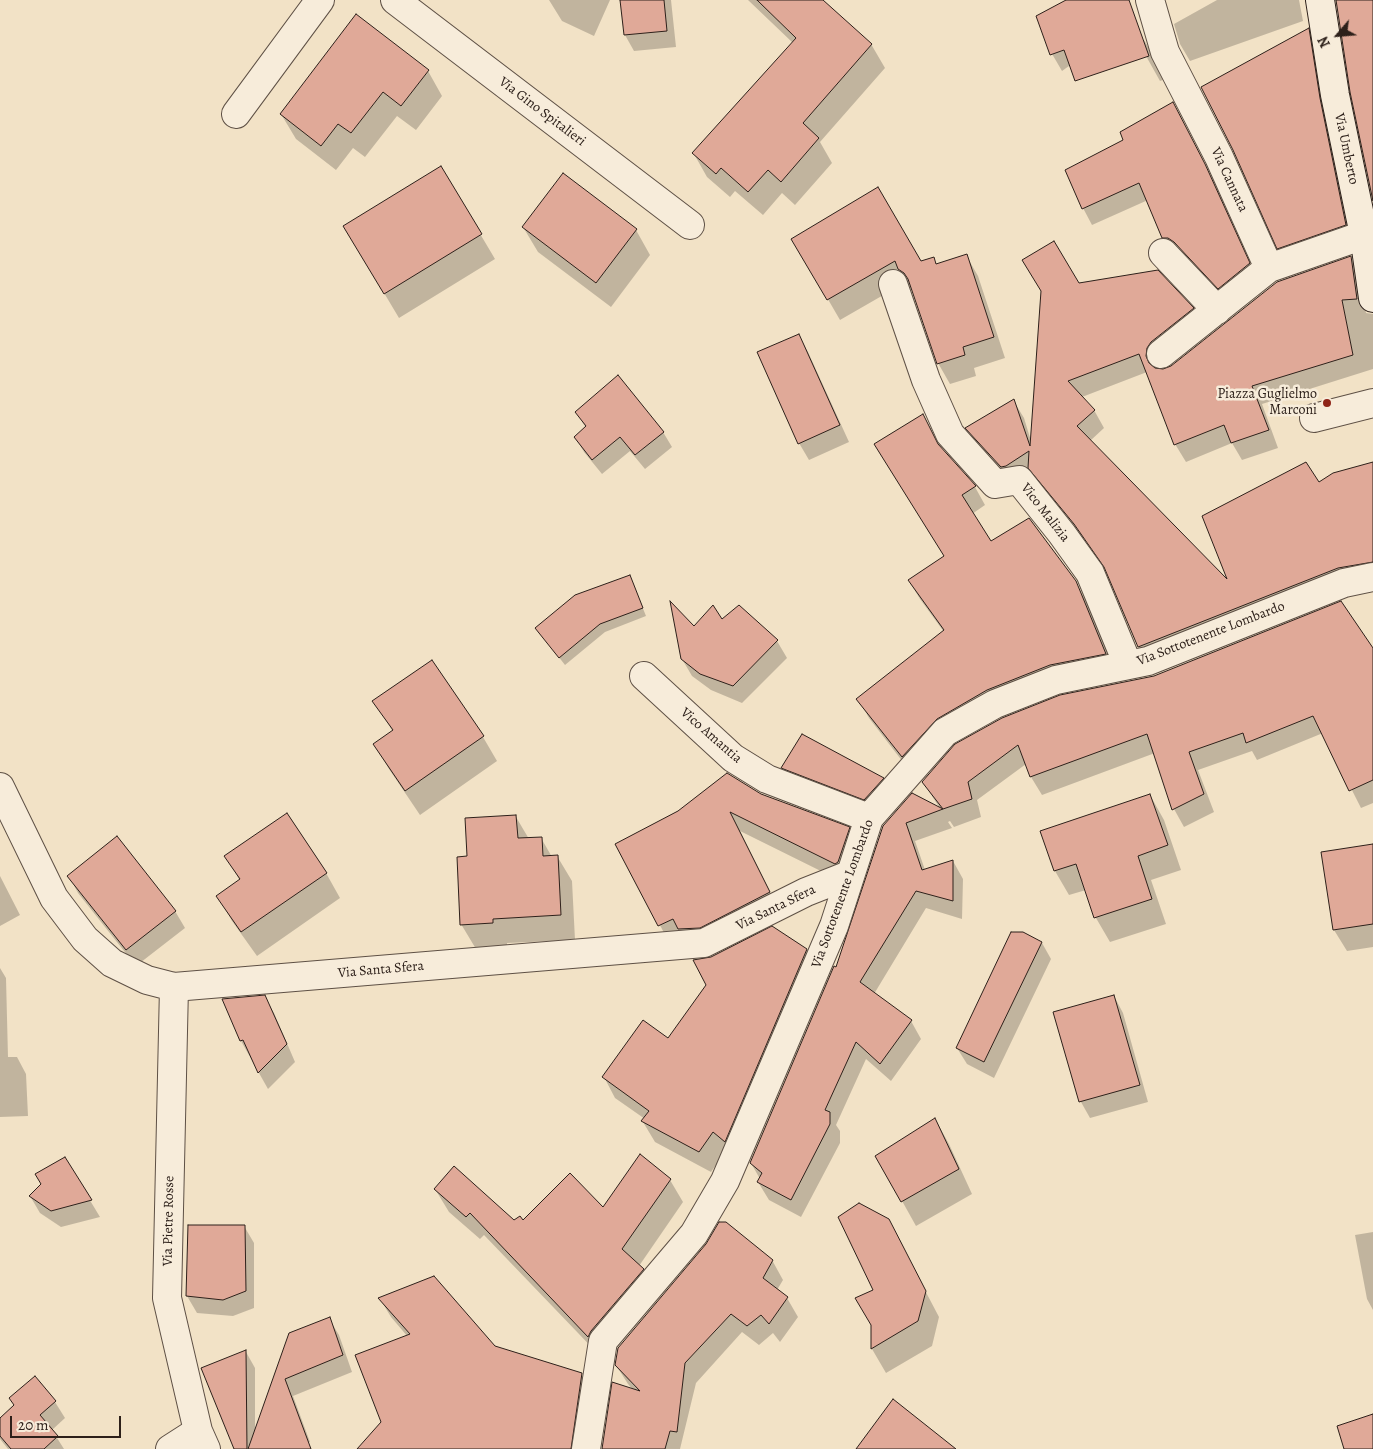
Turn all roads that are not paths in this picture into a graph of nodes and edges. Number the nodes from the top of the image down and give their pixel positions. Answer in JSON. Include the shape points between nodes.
{"nodes":[{"id":1,"x":320,"y":0,"type":"edge"},
{"id":2,"x":394,"y":0,"type":"edge"},
{"id":3,"x":1150,"y":0,"type":"edge"},
{"id":4,"x":1320,"y":0,"type":"edge"},
{"id":5,"x":236,"y":114,"type":"dead end"},
{"id":6,"x":690,"y":225,"type":"dead end"},
{"id":7,"x":1364,"y":235,"type":"junction"},
{"id":8,"x":1163,"y":253,"type":"dead end"},
{"id":9,"x":1270,"y":268,"type":"junction"},
{"id":10,"x":894,"y":284,"type":"dead end"},
{"id":11,"x":1373,"y":298,"type":"edge"},
{"id":12,"x":1217,"y":310,"type":"junction"},
{"id":13,"x":1161,"y":354,"type":"dead end"},
{"id":14,"x":1373,"y":403,"type":"edge"},
{"id":15,"x":1314,"y":418,"type":"dead end"},
{"id":16,"x":1373,"y":577,"type":"edge"},
{"id":17,"x":1128,"y":665,"type":"junction"},
{"id":18,"x":644,"y":676,"type":"dead end"},
{"id":19,"x":0,"y":787,"type":"edge"},
{"id":20,"x":869,"y":818,"type":"junction"},
{"id":21,"x":850,"y":875,"type":"junction"},
{"id":22,"x":174,"y":987,"type":"junction"},
{"id":23,"x":202,"y":1440,"type":"edge"},
{"id":24,"x":170,"y":1449,"type":"edge"},
{"id":25,"x":586,"y":1449,"type":"edge"}],
"edges":[{"from":1,"to":5,"type":"street"},
{"from":2,"to":6,"type":"street","name":"Via Gino Spitalieri"},
{"from":3,"to":9,"type":"street","name":"Via Cannata","via":[[1165,52],[1219,157]]},
{"from":4,"to":7,"type":"street","name":"Via Umberto","via":[[1334,95]]},
{"from":7,"to":9,"type":"street"},
{"from":7,"to":11,"type":"street","name":"Via Umberto"},
{"from":8,"to":12,"type":"street"},
{"from":9,"to":12,"type":"street"},
{"from":10,"to":17,"type":"street","name":"Vico Malizia","via":[[926,380],[950,434],[995,484],[1020,480],[1062,534],[1090,573]]},
{"from":12,"to":13,"type":"street"},
{"from":14,"to":15,"type":"street"},
{"from":16,"to":17,"type":"street","name":"Via Sottotenente Lombardo","via":[[1344,583],[1148,661]]},
{"from":17,"to":20,"type":"street","name":"Via Sottotenente Lombardo","via":[[1056,680],[995,704],[945,732]]},
{"from":18,"to":20,"type":"street","name":"Vico Amantia","via":[[733,758],[767,779]]},
{"from":19,"to":22,"type":"street","name":"Via Santa Sfera","via":[[54,898],[85,938],[112,962],[147,980]]},
{"from":20,"to":21,"type":"street","name":"Via Sottotenente Lombardo"},
{"from":21,"to":22,"type":"street","name":"Via Santa Sfera","via":[[806,892],[704,943]]},
{"from":21,"to":25,"type":"street","name":"Via Sottotenente Lombardo","via":[[834,926],[725,1181],[694,1234],[602,1341]]},
{"from":22,"to":23,"type":"street","name":"Via Pietre Rosse","via":[[168,1298]]},
{"from":23,"to":24,"type":"street"}]}
